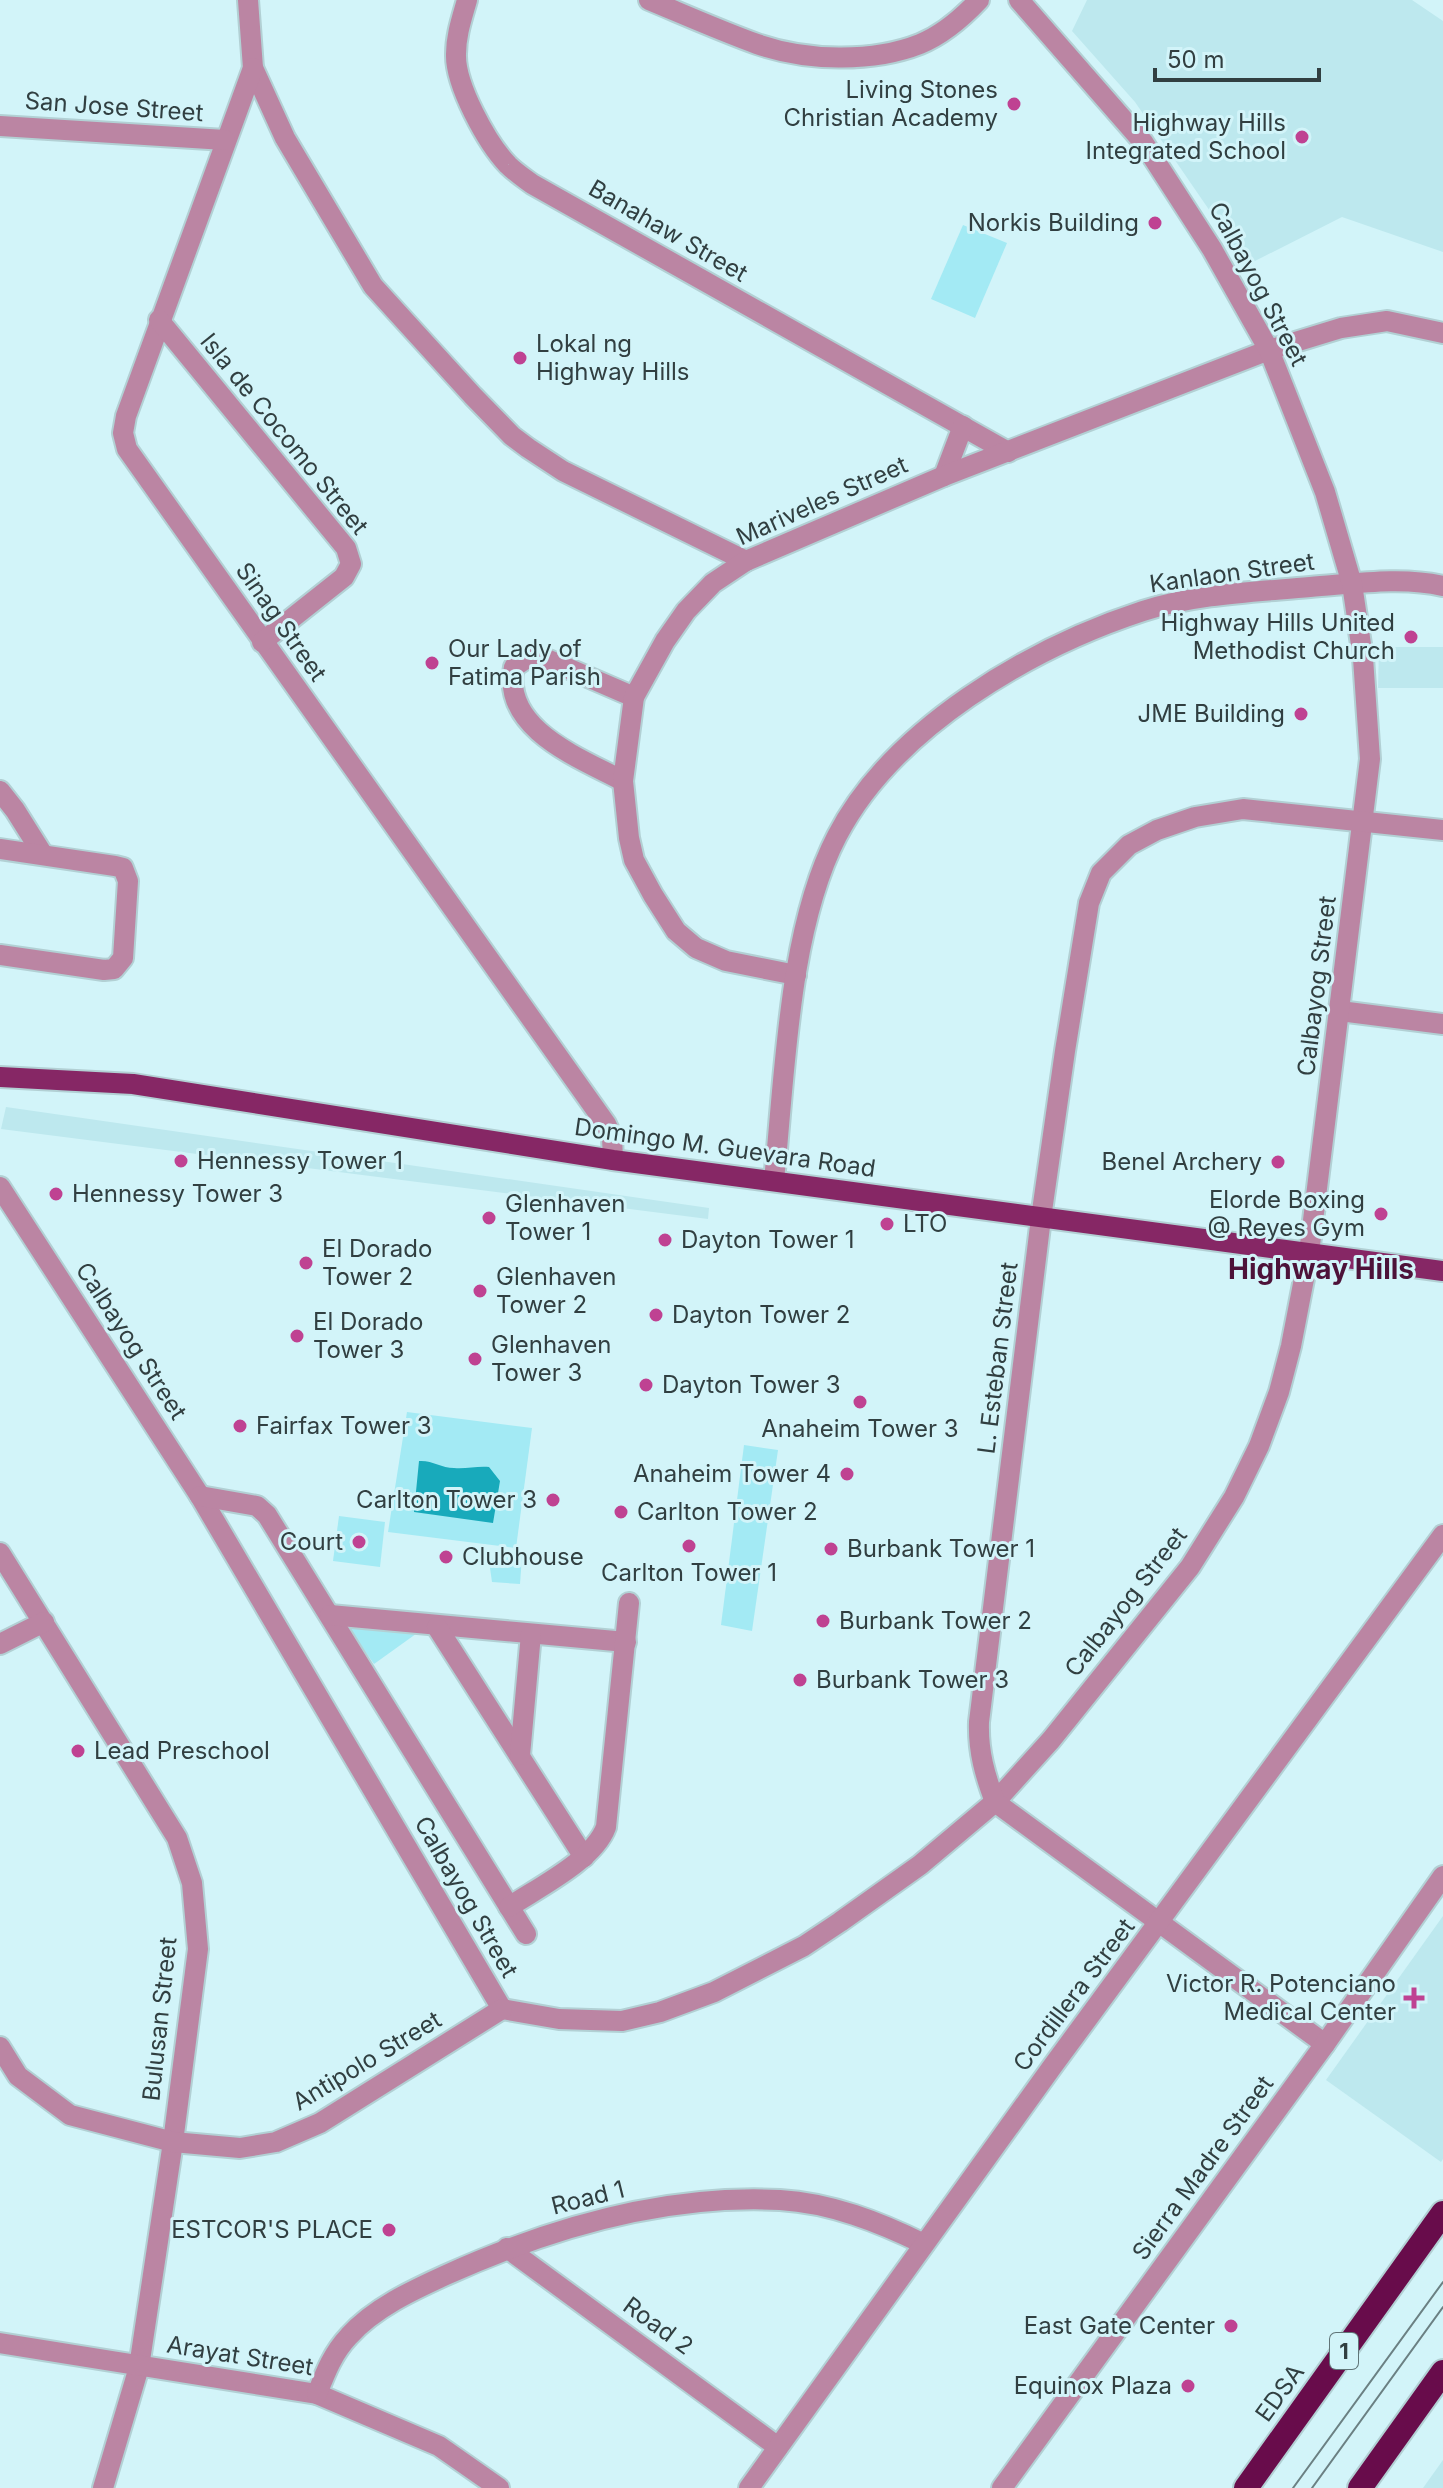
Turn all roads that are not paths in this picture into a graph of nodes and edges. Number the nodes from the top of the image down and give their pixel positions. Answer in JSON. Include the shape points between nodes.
{"nodes":[{"id":1,"x":248,"y":0,"type":"edge"},
{"id":2,"x":467,"y":0,"type":"edge"},
{"id":3,"x":649,"y":0,"type":"edge"},
{"id":4,"x":979,"y":0,"type":"edge"},
{"id":5,"x":1019,"y":0,"type":"edge"},
{"id":6,"x":253,"y":68,"type":"junction"},
{"id":7,"x":0,"y":126,"type":"edge"},
{"id":8,"x":225,"y":140,"type":"junction"},
{"id":9,"x":159,"y":320,"type":"junction"},
{"id":10,"x":1443,"y":333,"type":"edge"},
{"id":11,"x":1269,"y":350,"type":"junction"},
{"id":12,"x":963,"y":426,"type":"junction"},
{"id":13,"x":1008,"y":452,"type":"junction"},
{"id":14,"x":944,"y":476,"type":"junction"},
{"id":15,"x":746,"y":561,"type":"junction"},
{"id":16,"x":1352,"y":584,"type":"junction"},
{"id":17,"x":1443,"y":586,"type":"edge"},
{"id":18,"x":262,"y":642,"type":"junction"},
{"id":19,"x":634,"y":697,"type":"junction"},
{"id":20,"x":623,"y":781,"type":"junction"},
{"id":21,"x":0,"y":791,"type":"edge"},
{"id":22,"x":1362,"y":820,"type":"junction"},
{"id":23,"x":1443,"y":830,"type":"edge"},
{"id":24,"x":0,"y":849,"type":"edge"},
{"id":25,"x":42,"y":853,"type":"junction"},
{"id":26,"x":0,"y":955,"type":"edge"},
{"id":27,"x":796,"y":975,"type":"junction"},
{"id":28,"x":1340,"y":1011,"type":"junction"},
{"id":29,"x":1443,"y":1024,"type":"edge"},
{"id":30,"x":0,"y":1077,"type":"edge"},
{"id":31,"x":613,"y":1160,"type":"junction"},
{"id":32,"x":774,"y":1180,"type":"junction"},
{"id":33,"x":0,"y":1187,"type":"edge"},
{"id":34,"x":1041,"y":1218,"type":"junction"},
{"id":35,"x":1309,"y":1253,"type":"junction"},
{"id":36,"x":1443,"y":1271,"type":"edge"},
{"id":37,"x":200,"y":1496,"type":"junction"},
{"id":38,"x":1443,"y":1535,"type":"edge"},
{"id":39,"x":0,"y":1553,"type":"edge"},
{"id":40,"x":629,"y":1603,"type":"dead end"},
{"id":41,"x":330,"y":1615,"type":"junction"},
{"id":42,"x":44,"y":1622,"type":"junction"},
{"id":43,"x":437,"y":1627,"type":"junction"},
{"id":44,"x":531,"y":1634,"type":"junction"},
{"id":45,"x":626,"y":1642,"type":"junction"},
{"id":46,"x":0,"y":1644,"type":"edge"},
{"id":47,"x":520,"y":1755,"type":"junction"},
{"id":48,"x":995,"y":1802,"type":"junction"},
{"id":49,"x":584,"y":1857,"type":"junction"},
{"id":50,"x":1443,"y":1876,"type":"edge"},
{"id":51,"x":509,"y":1907,"type":"junction"},
{"id":52,"x":1160,"y":1923,"type":"junction"},
{"id":53,"x":526,"y":1934,"type":"dead end"},
{"id":54,"x":502,"y":2009,"type":"junction"},
{"id":55,"x":1325,"y":2044,"type":"junction"},
{"id":56,"x":0,"y":2047,"type":"edge"},
{"id":57,"x":173,"y":2142,"type":"junction"},
{"id":58,"x":1443,"y":2213,"type":"edge"},
{"id":59,"x":924,"y":2244,"type":"junction"},
{"id":60,"x":507,"y":2248,"type":"junction"},
{"id":61,"x":0,"y":2343,"type":"edge"},
{"id":62,"x":139,"y":2367,"type":"junction"},
{"id":63,"x":1443,"y":2372,"type":"edge"},
{"id":64,"x":317,"y":2394,"type":"junction"},
{"id":65,"x":778,"y":2447,"type":"junction"},
{"id":66,"x":103,"y":2488,"type":"edge"},
{"id":67,"x":499,"y":2488,"type":"edge"},
{"id":68,"x":749,"y":2488,"type":"edge"},
{"id":69,"x":1002,"y":2488,"type":"edge"},
{"id":70,"x":1246,"y":2488,"type":"edge"},
{"id":71,"x":1360,"y":2488,"type":"edge"}],
"edges":[{"from":1,"to":6,"type":"street"},
{"from":2,"to":12,"type":"street","name":"Banahaw Street","via":[[455,58],[479,123],[510,167]]},
{"from":3,"to":4,"type":"street","via":[[760,45],[824,56],[867,56],[923,43]]},
{"from":5,"to":11,"type":"street","name":"Calbayog Street","via":[[1143,142],[1200,228]]},
{"from":6,"to":8,"type":"street","name":"Sinag Street"},
{"from":6,"to":15,"type":"street","via":[[285,138],[373,286],[512,436],[563,471]]},
{"from":7,"to":8,"type":"street","name":"San Jose Street"},
{"from":8,"to":9,"type":"street","name":"Sinag Street"},
{"from":9,"to":18,"type":"street","name":"Sinag Street","via":[[126,416],[127,449]]},
{"from":9,"to":18,"type":"street","name":"Isla de Cocomo Street","via":[[346,548],[351,564],[344,577]]},
{"from":10,"to":11,"type":"street","name":"Mariveles Street","via":[[1387,321],[1341,328]]},
{"from":11,"to":13,"type":"street","name":"Mariveles Street"},
{"from":11,"to":16,"type":"street","name":"Calbayog Street","via":[[1325,492]]},
{"from":12,"to":13,"type":"street","name":"Banahaw Street"},
{"from":12,"to":14,"type":"street"},
{"from":13,"to":14,"type":"street","name":"Mariveles Street"},
{"from":14,"to":15,"type":"street","name":"Mariveles Street"},
{"from":15,"to":19,"type":"street","name":"Mariveles Street","via":[[713,583],[686,611]]},
{"from":16,"to":17,"type":"street","name":"Kanlaon Street"},
{"from":16,"to":22,"type":"street","name":"Calbayog Street","via":[[1370,759]]},
{"from":16,"to":27,"type":"street","name":"Kanlaon Street","via":[[1206,598],[1143,611],[1045,652],[990,682],[916,739],[857,804],[829,853]]},
{"from":18,"to":31,"type":"street","name":"Sinag Street","via":[[606,1124]]},
{"from":19,"to":20,"type":"street","name":"Mariveles Street"},
{"from":19,"to":20,"type":"street","via":[[544,658],[527,658],[514,667],[511,679],[516,702],[550,742]]},
{"from":20,"to":27,"type":"street","name":"Mariveles Street","via":[[634,860],[676,931],[696,948],[726,961]]},
{"from":21,"to":25,"type":"street"},
{"from":22,"to":23,"type":"street","name":"L. Esteban Street"},
{"from":22,"to":28,"type":"street","name":"Calbayog Street"},
{"from":22,"to":34,"type":"street","name":"L. Esteban Street","via":[[1243,809],[1195,817],[1129,845],[1101,873],[1089,903]]},
{"from":24,"to":25,"type":"street"},
{"from":25,"to":26,"type":"street","via":[[123,868],[128,881],[123,958],[114,969],[104,970]]},
{"from":27,"to":32,"type":"street","name":"Kanlaon Street"},
{"from":28,"to":29,"type":"street"},
{"from":28,"to":35,"type":"street","name":"Calbayog Street"},
{"from":30,"to":31,"type":"main road","name":"Domingo M. Guevara Road","via":[[133,1084]]},
{"from":31,"to":32,"type":"main road","name":"Domingo M. Guevara Road"},
{"from":32,"to":34,"type":"main road","name":"Domingo M. Guevara Road"},
{"from":33,"to":37,"type":"street","name":"Calbayog Street"},
{"from":34,"to":35,"type":"main road","name":"Domingo M. Guevara Road"},
{"from":34,"to":48,"type":"street","name":"L. Esteban Street","via":[[979,1722],[982,1767]]},
{"from":35,"to":36,"type":"main road","name":"Domingo M. Guevara Road"},
{"from":35,"to":48,"type":"street","name":"Calbayog Street","via":[[1279,1392],[1234,1497],[1190,1567]]},
{"from":37,"to":41,"type":"street","via":[[257,1506],[267,1515]]},
{"from":37,"to":54,"type":"street","name":"Calbayog Street"},
{"from":38,"to":52,"type":"street","name":"Cordillera Street"},
{"from":39,"to":42,"type":"street","name":"Bulusan Street"},
{"from":40,"to":45,"type":"street"},
{"from":41,"to":43,"type":"street"},
{"from":41,"to":51,"type":"street"},
{"from":42,"to":46,"type":"street"},
{"from":42,"to":57,"type":"street","name":"Bulusan Street","via":[[177,1838],[192,1883],[198,1949]]},
{"from":43,"to":44,"type":"street"},
{"from":43,"to":47,"type":"street"},
{"from":44,"to":45,"type":"street"},
{"from":44,"to":47,"type":"street"},
{"from":45,"to":49,"type":"street","via":[[606,1827],[601,1841]]},
{"from":47,"to":49,"type":"street"},
{"from":48,"to":52,"type":"street"},
{"from":48,"to":54,"type":"street","name":"Calbayog Street","via":[[840,1922],[714,1992],[622,2021],[559,2019]]},
{"from":49,"to":51,"type":"street"},
{"from":50,"to":55,"type":"street","name":"Sierra Madre Street"},
{"from":51,"to":53,"type":"street"},
{"from":52,"to":55,"type":"street"},
{"from":52,"to":59,"type":"street","name":"Cordillera Street"},
{"from":54,"to":57,"type":"street","name":"Antipolo Street","via":[[320,2123],[276,2142],[240,2148]]},
{"from":55,"to":69,"type":"street","name":"Sierra Madre Street"},
{"from":56,"to":57,"type":"street","name":"Antipolo Street","via":[[18,2076],[70,2115]]},
{"from":57,"to":62,"type":"street","name":"Bulusan Street"},
{"from":58,"to":70,"type":"highway","name":"EDSA","number":"1"},
{"from":59,"to":60,"type":"street","name":"Road 1","via":[[842,2210],[784,2200],[735,2199],[584,2223]]},
{"from":59,"to":65,"type":"street","name":"Cordillera Street"},
{"from":60,"to":64,"type":"street","name":"Road 1","via":[[382,2308],[331,2358]]},
{"from":60,"to":65,"type":"street","name":"Road 2"},
{"from":61,"to":62,"type":"street","name":"Arayat Street"},
{"from":62,"to":64,"type":"street","name":"Arayat Street"},
{"from":62,"to":66,"type":"street","name":"Bulusan Street"},
{"from":63,"to":71,"type":"highway"},
{"from":64,"to":67,"type":"street","name":"Arayat Street","via":[[439,2446]]},
{"from":65,"to":68,"type":"street","name":"Cordillera Street"}]}
